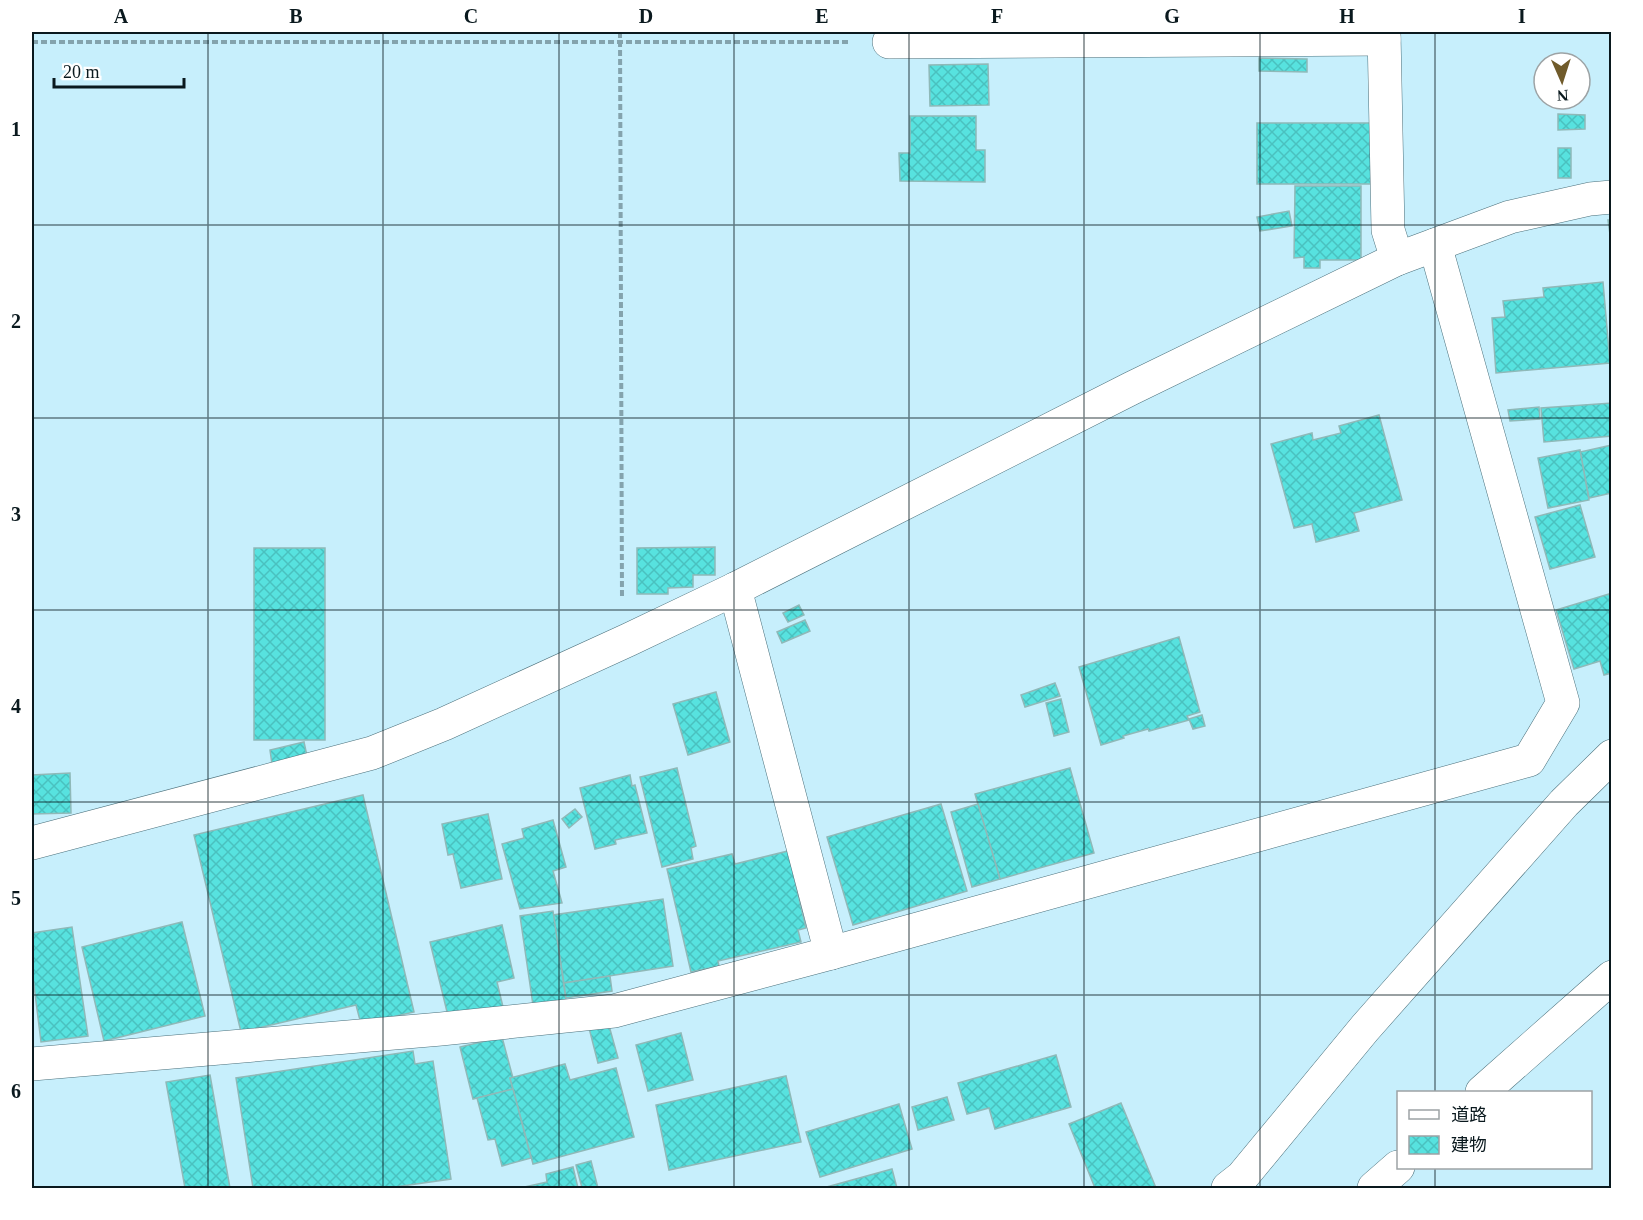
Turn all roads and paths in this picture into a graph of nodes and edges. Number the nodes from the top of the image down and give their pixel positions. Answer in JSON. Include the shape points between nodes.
{"nodes":[{"id":1,"x":620,"y":32,"type":"edge"},
{"id":2,"x":1384,"y":35,"type":"edge"},
{"id":3,"x":32,"y":42,"type":"edge"},
{"id":4,"x":890,"y":42,"type":"joint"},
{"id":5,"x":620,"y":43,"type":"junction"},
{"id":6,"x":1611,"y":197,"type":"edge"},
{"id":7,"x":1436,"y":245,"type":"junction"},
{"id":8,"x":1397,"y":259,"type":"junction"},
{"id":9,"x":735,"y":589,"type":"junction"},
{"id":10,"x":628,"y":640,"type":"junction"},
{"id":11,"x":1611,"y":756,"type":"edge"},
{"id":12,"x":32,"y":843,"type":"edge"},
{"id":13,"x":831,"y":953,"type":"junction"},
{"id":14,"x":1611,"y":976,"type":"edge"},
{"id":15,"x":32,"y":1064,"type":"edge"},
{"id":16,"x":1483,"y":1091,"type":"edge"},
{"id":17,"x":1397,"y":1168,"type":"edge"},
{"id":18,"x":1228,"y":1188,"type":"edge"},
{"id":19,"x":1374,"y":1188,"type":"edge"}],
"edges":[{"from":1,"to":5,"type":"path"},
{"from":2,"to":4,"type":"street"},
{"from":2,"to":8,"type":"street","via":[[1388,230]]},
{"from":3,"to":5,"type":"path"},
{"from":4,"to":5,"type":"path"},
{"from":5,"to":10,"type":"path","via":[[622,617]]},
{"from":6,"to":7,"type":"street","via":[[1510,217]]},
{"from":7,"to":8,"type":"street"},
{"from":7,"to":13,"type":"street","via":[[1563,703],[1528,759]]},
{"from":8,"to":9,"type":"street","via":[[1131,388]]},
{"from":9,"to":10,"type":"street"},
{"from":9,"to":13,"type":"street"},
{"from":10,"to":12,"type":"street","via":[[372,753]]},
{"from":11,"to":18,"type":"street","via":[[1557,811],[1365,1028],[1242,1177]]},
{"from":13,"to":15,"type":"street","via":[[614,1011]]},
{"from":14,"to":16,"type":"street"},
{"from":17,"to":19,"type":"street"}]}
